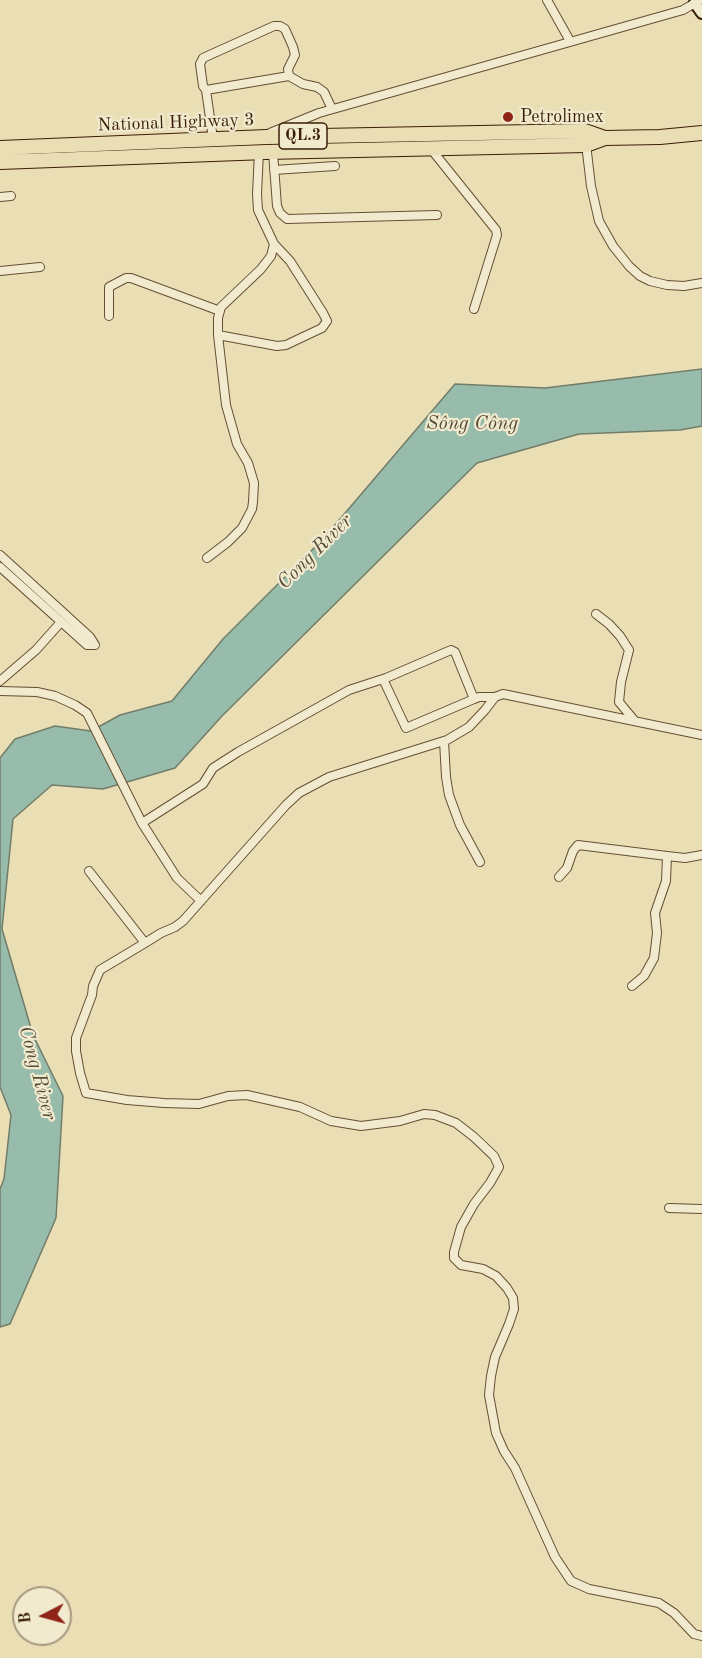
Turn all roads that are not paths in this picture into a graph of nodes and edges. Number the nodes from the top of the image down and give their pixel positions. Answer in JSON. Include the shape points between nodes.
{"nodes":[{"id":1,"x":547,"y":0,"type":"edge"},
{"id":2,"x":697,"y":1,"type":"edge"},
{"id":3,"x":702,"y":13,"type":"edge"},
{"id":4,"x":570,"y":41,"type":"junction"},
{"id":5,"x":289,"y":76,"type":"junction"},
{"id":6,"x":206,"y":90,"type":"junction"},
{"id":7,"x":332,"y":110,"type":"junction"},
{"id":8,"x":585,"y":130,"type":"junction"},
{"id":9,"x":702,"y":133,"type":"edge"},
{"id":10,"x":267,"y":137,"type":"junction"},
{"id":11,"x":605,"y":138,"type":"junction"},
{"id":12,"x":213,"y":139,"type":"junction"},
{"id":13,"x":586,"y":145,"type":"junction"},
{"id":14,"x":0,"y":148,"type":"edge"},
{"id":15,"x":431,"y":148,"type":"junction"},
{"id":16,"x":266,"y":152,"type":"junction"},
{"id":17,"x":0,"y":162,"type":"edge"},
{"id":18,"x":335,"y":166,"type":"dead end"},
{"id":19,"x":274,"y":170,"type":"junction"},
{"id":20,"x":11,"y":196,"type":"dead end"},
{"id":21,"x":0,"y":197,"type":"edge"},
{"id":22,"x":437,"y":215,"type":"dead end"},
{"id":23,"x":274,"y":244,"type":"junction"},
{"id":24,"x":40,"y":267,"type":"dead end"},
{"id":25,"x":0,"y":271,"type":"edge"},
{"id":26,"x":702,"y":284,"type":"edge"},
{"id":27,"x":474,"y":309,"type":"dead end"},
{"id":28,"x":220,"y":311,"type":"junction"},
{"id":29,"x":109,"y":316,"type":"dead end"},
{"id":30,"x":218,"y":335,"type":"junction"},
{"id":31,"x":0,"y":555,"type":"edge"},
{"id":32,"x":207,"y":558,"type":"dead end"},
{"id":33,"x":0,"y":567,"type":"edge"},
{"id":34,"x":596,"y":614,"type":"dead end"},
{"id":35,"x":61,"y":622,"type":"junction"},
{"id":36,"x":383,"y":679,"type":"junction"},
{"id":37,"x":0,"y":681,"type":"edge"},
{"id":38,"x":0,"y":691,"type":"edge"},
{"id":39,"x":495,"y":697,"type":"junction"},
{"id":40,"x":474,"y":699,"type":"junction"},
{"id":41,"x":635,"y":721,"type":"junction"},
{"id":42,"x":702,"y":735,"type":"edge"},
{"id":43,"x":444,"y":741,"type":"junction"},
{"id":44,"x":142,"y":823,"type":"junction"},
{"id":45,"x":702,"y":855,"type":"edge"},
{"id":46,"x":667,"y":856,"type":"junction"},
{"id":47,"x":480,"y":862,"type":"dead end"},
{"id":48,"x":89,"y":871,"type":"dead end"},
{"id":49,"x":560,"y":877,"type":"dead end"},
{"id":50,"x":201,"y":901,"type":"junction"},
{"id":51,"x":144,"y":943,"type":"junction"},
{"id":52,"x":632,"y":986,"type":"dead end"},
{"id":53,"x":669,"y":1208,"type":"dead end"},
{"id":54,"x":702,"y":1209,"type":"edge"},
{"id":55,"x":702,"y":1636,"type":"edge"}],
"edges":[{"from":1,"to":4,"type":"street"},
{"from":2,"to":3,"type":"main road"},
{"from":2,"to":4,"type":"street","via":[[683,10]]},
{"from":4,"to":7,"type":"street"},
{"from":5,"to":6,"type":"street"},
{"from":5,"to":6,"type":"street","via":[[295,55],[293,47],[285,28],[274,26],[203,58],[200,69]]},
{"from":5,"to":7,"type":"street","via":[[324,92]]},
{"from":6,"to":12,"type":"street"},
{"from":7,"to":10,"type":"street","via":[[288,125]]},
{"from":8,"to":10,"type":"highway","name":"National Highway 3","number":"QL.3"},
{"from":8,"to":11,"type":"highway","name":"National Highway 3","number":"QL.3"},
{"from":8,"to":13,"type":"street"},
{"from":9,"to":11,"type":"highway","name":"National Highway 3","number":"QL.3"},
{"from":10,"to":12,"type":"highway","name":"National Highway 3","number":"QL.3"},
{"from":10,"to":16,"type":"highway"},
{"from":11,"to":13,"type":"highway","name":"National Highway 3","number":"QL.3"},
{"from":12,"to":14,"type":"highway","name":"National Highway 3","number":"QL.3"},
{"from":13,"to":15,"type":"highway","name":"National Highway 3","number":"QL.3"},
{"from":13,"to":26,"type":"street","via":[[599,221],[629,266],[650,281],[684,286]]},
{"from":15,"to":16,"type":"highway","name":"National Highway 3","number":"QL.3"},
{"from":15,"to":27,"type":"street","via":[[496,230]]},
{"from":16,"to":17,"type":"highway","name":"National Highway 3","number":"QL.3"},
{"from":16,"to":19,"type":"street"},
{"from":16,"to":23,"type":"street","via":[[256,194],[258,210]]},
{"from":18,"to":19,"type":"street"},
{"from":19,"to":22,"type":"street","via":[[277,206],[287,219]]},
{"from":20,"to":21,"type":"street"},
{"from":23,"to":28,"type":"street","via":[[261,269]]},
{"from":23,"to":30,"type":"street","via":[[290,261],[327,321],[322,328],[286,345]]},
{"from":24,"to":25,"type":"street"},
{"from":28,"to":29,"type":"street","via":[[126,278],[109,287]]},
{"from":28,"to":30,"type":"street"},
{"from":30,"to":32,"type":"street","via":[[225,401],[237,444],[254,483],[252,508],[242,528]]},
{"from":31,"to":35,"type":"street","via":[[95,645],[87,645]]},
{"from":33,"to":35,"type":"street"},
{"from":34,"to":41,"type":"street","via":[[629,650],[619,702]]},
{"from":35,"to":37,"type":"street"},
{"from":36,"to":40,"type":"street","via":[[406,728]]},
{"from":36,"to":40,"type":"street","via":[[454,650]]},
{"from":36,"to":44,"type":"street","via":[[349,690],[238,752],[213,768],[203,784]]},
{"from":38,"to":44,"type":"street","via":[[55,696],[87,713]]},
{"from":39,"to":40,"type":"street"},
{"from":39,"to":41,"type":"street","via":[[503,694]]},
{"from":39,"to":43,"type":"street","via":[[469,727]]},
{"from":41,"to":42,"type":"street"},
{"from":43,"to":47,"type":"street","via":[[449,795]]},
{"from":43,"to":50,"type":"street","via":[[329,777],[299,793]]},
{"from":44,"to":50,"type":"street","via":[[177,878]]},
{"from":45,"to":46,"type":"street"},
{"from":46,"to":49,"type":"street","via":[[578,845]]},
{"from":46,"to":52,"type":"street","via":[[666,881],[655,913],[654,958],[644,976]]},
{"from":48,"to":51,"type":"street"},
{"from":50,"to":51,"type":"street","via":[[175,927]]},
{"from":51,"to":55,"type":"street","via":[[100,970],[93,986],[75,1051],[86,1093],[199,1104],[247,1095],[300,1107],[331,1121],[361,1126],[435,1115],[456,1123],[474,1137],[494,1156],[499,1167],[462,1227],[454,1258],[461,1265],[496,1276],[513,1298],[514,1309],[491,1376],[489,1395],[496,1432],[555,1557],[571,1581],[589,1589],[659,1603],[694,1635]]},
{"from":53,"to":54,"type":"street"}]}
